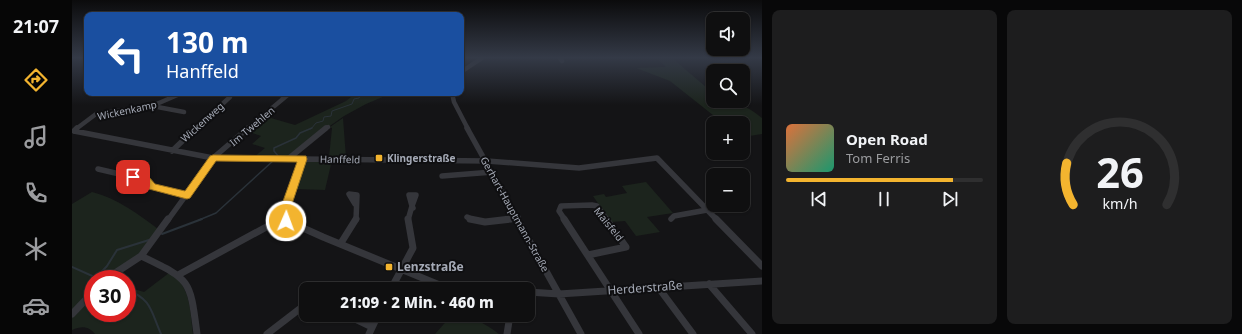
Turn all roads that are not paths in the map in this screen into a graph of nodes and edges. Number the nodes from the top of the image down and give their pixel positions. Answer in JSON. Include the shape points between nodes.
{"nodes":[{"id":1,"x":175,"y":96,"type":"edge"},
{"id":2,"x":230,"y":96,"type":"edge"},
{"id":3,"x":287,"y":96,"type":"edge"},
{"id":4,"x":453,"y":96,"type":"edge"},
{"id":5,"x":152,"y":106,"type":"junction"},
{"id":6,"x":184,"y":112,"type":"dead end"},
{"id":7,"x":328,"y":127,"type":"dead end"},
{"id":8,"x":74,"y":131,"type":"joint"},
{"id":9,"x":172,"y":151,"type":"junction"},
{"id":10,"x":213,"y":158,"type":"junction"},
{"id":11,"x":288,"y":159,"type":"junction"},
{"id":12,"x":303,"y":159,"type":"junction"},
{"id":13,"x":487,"y":161,"type":"junction"},
{"id":14,"x":98,"y":169,"type":"dead end"},
{"id":15,"x":493,"y":172,"type":"junction"},
{"id":16,"x":442,"y":176,"type":"dead end"},
{"id":17,"x":187,"y":195,"type":"junction"},
{"id":18,"x":355,"y":204,"type":"dead end"},
{"id":19,"x":413,"y":208,"type":"dead end"},
{"id":20,"x":706,"y":209,"type":"edge"},
{"id":21,"x":706,"y":210,"type":"edge"},
{"id":22,"x":709,"y":212,"type":"edge"},
{"id":23,"x":467,"y":217,"type":"dead end"},
{"id":24,"x":518,"y":217,"type":"junction"},
{"id":25,"x":282,"y":218,"type":"junction"},
{"id":26,"x":671,"y":219,"type":"dead end"},
{"id":27,"x":341,"y":243,"type":"junction"},
{"id":28,"x":588,"y":255,"type":"junction"},
{"id":29,"x":141,"y":256,"type":"junction"},
{"id":30,"x":762,"y":266,"type":"edge"},
{"id":31,"x":402,"y":269,"type":"junction"},
{"id":32,"x":120,"y":270,"type":"edge"},
{"id":33,"x":178,"y":275,"type":"junction"},
{"id":34,"x":762,"y":281,"type":"edge"},
{"id":35,"x":395,"y":282,"type":"edge"},
{"id":36,"x":433,"y":282,"type":"edge"},
{"id":37,"x":709,"y":284,"type":"junction"},
{"id":38,"x":658,"y":287,"type":"junction"},
{"id":39,"x":611,"y":291,"type":"junction"},
{"id":40,"x":535,"y":292,"type":"edge"},
{"id":41,"x":559,"y":294,"type":"junction"},
{"id":42,"x":84,"y":301,"type":"edge"},
{"id":43,"x":299,"y":309,"type":"edge"},
{"id":44,"x":72,"y":314,"type":"edge"},
{"id":45,"x":358,"y":322,"type":"edge"},
{"id":46,"x":509,"y":322,"type":"edge"},
{"id":47,"x":371,"y":330,"type":"edge"},
{"id":48,"x":197,"y":334,"type":"edge"},
{"id":49,"x":267,"y":334,"type":"edge"},
{"id":50,"x":507,"y":334,"type":"edge"},
{"id":51,"x":581,"y":334,"type":"edge"},
{"id":52,"x":639,"y":334,"type":"edge"},
{"id":53,"x":693,"y":334,"type":"edge"},
{"id":54,"x":752,"y":334,"type":"edge"}],
"edges":[{"from":1,"to":5,"type":"street","name":"Wickenkamp"},
{"from":2,"to":9,"type":"street","name":"Wickenweg"},
{"from":3,"to":10,"type":"street","name":"Im Twehlen"},
{"from":4,"to":13,"type":"street","name":"Gerhart-Hauptmann-Straße"},
{"from":5,"to":6,"type":"street"},
{"from":5,"to":8,"type":"street","name":"Wickenkamp","via":[[96,114]]},
{"from":7,"to":11,"type":"street"},
{"from":8,"to":9,"type":"street","name":"Hanffeld"},
{"from":9,"to":10,"type":"street","name":"Hanffeld"},
{"from":10,"to":11,"type":"street","name":"Hanffeld"},
{"from":10,"to":17,"type":"street","name":"Im Twehlen"},
{"from":11,"to":12,"type":"street","name":"Hanffeld"},
{"from":12,"to":13,"type":"street","name":"Hanffeld"},
{"from":12,"to":25,"type":"street"},
{"from":13,"to":15,"type":"street","name":"Gerhart-Hauptmann-Straße"},
{"from":13,"to":20,"type":"street","name":"Hanffeld","via":[[579,168],[656,158]]},
{"from":14,"to":17,"type":"street","via":[[145,180],[152,187]]},
{"from":15,"to":16,"type":"street"},
{"from":15,"to":24,"type":"street","name":"Gerhart-Hauptmann-Straße"},
{"from":17,"to":29,"type":"street","name":"Im Twehlen"},
{"from":18,"to":27,"type":"street","via":[[357,210],[354,224]]},
{"from":19,"to":31,"type":"street","via":[[408,220],[413,248]]},
{"from":21,"to":26,"type":"street","via":[[674,216]]},
{"from":22,"to":30,"type":"street"},
{"from":23,"to":24,"type":"street","via":[[473,221],[494,222]]},
{"from":24,"to":41,"type":"street","name":"Gerhart-Hauptmann-Straße"},
{"from":25,"to":27,"type":"street"},
{"from":25,"to":33,"type":"street"},
{"from":27,"to":31,"type":"street"},
{"from":28,"to":28,"type":"street","name":"Maisfeld","via":[[559,211],[561,206],[597,206],[626,247]]},
{"from":28,"to":39,"type":"street","name":"Maisfeld"},
{"from":29,"to":32,"type":"street","name":"Im Twehlen"},
{"from":29,"to":33,"type":"street"},
{"from":31,"to":35,"type":"street"},
{"from":31,"to":36,"type":"street"},
{"from":33,"to":48,"type":"street","via":[[185,282],[192,298]]},
{"from":34,"to":37,"type":"street","name":"Herderstraße"},
{"from":37,"to":38,"type":"street","name":"Herderstraße"},
{"from":37,"to":54,"type":"street"},
{"from":38,"to":39,"type":"street","name":"Herderstraße"},
{"from":38,"to":53,"type":"street"},
{"from":39,"to":41,"type":"street","name":"Herderstraße"},
{"from":39,"to":52,"type":"street","name":"Maisfeld"},
{"from":40,"to":41,"type":"street","name":"Herderstraße"},
{"from":41,"to":51,"type":"street","name":"Gerhart-Hauptmann-Straße"},
{"from":42,"to":44,"type":"street"},
{"from":43,"to":49,"type":"street"},
{"from":45,"to":47,"type":"street"},
{"from":46,"to":50,"type":"street"}]}
